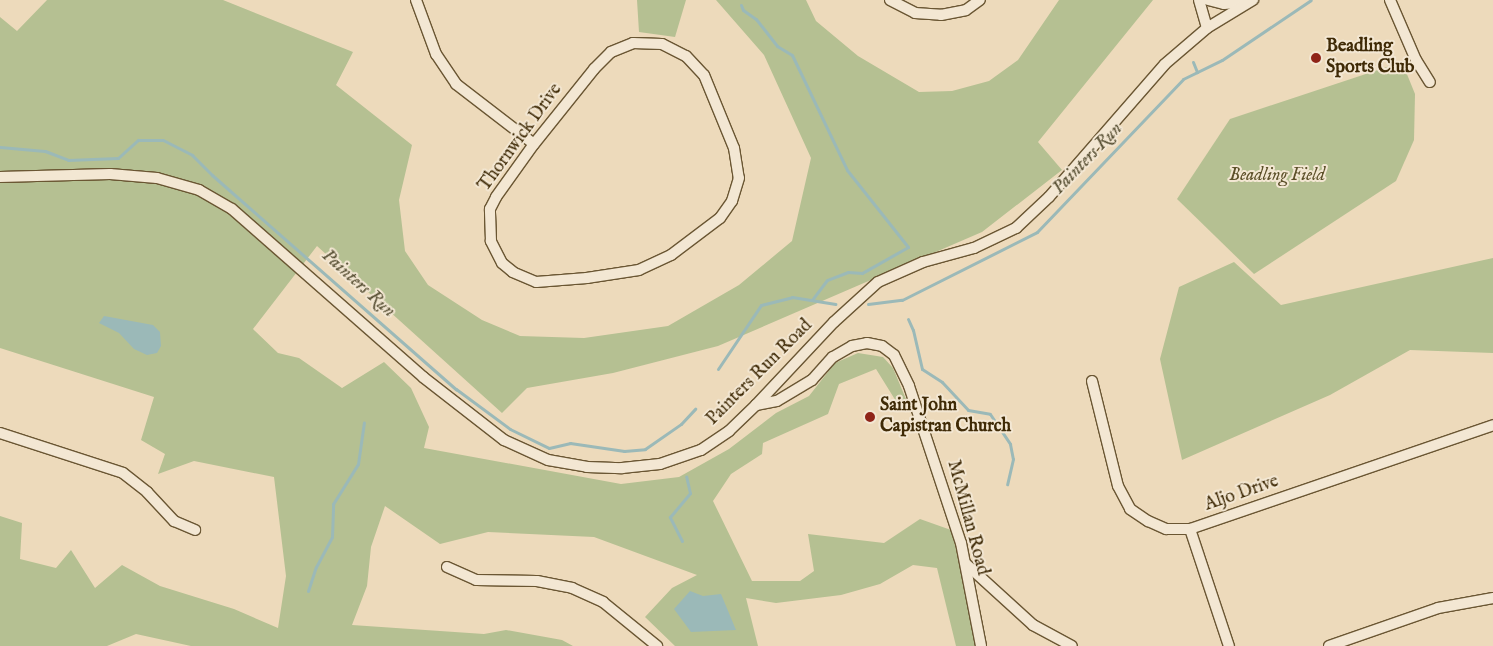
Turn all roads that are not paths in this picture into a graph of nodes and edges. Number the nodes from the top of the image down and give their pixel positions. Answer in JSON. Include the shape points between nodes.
{"nodes":[{"id":1,"x":416,"y":0,"type":"edge"},
{"id":2,"x":890,"y":0,"type":"edge"},
{"id":3,"x":980,"y":0,"type":"edge"},
{"id":4,"x":1198,"y":0,"type":"edge"},
{"id":5,"x":1208,"y":0,"type":"edge"},
{"id":6,"x":1390,"y":0,"type":"edge"},
{"id":7,"x":1251,"y":1,"type":"edge"},
{"id":8,"x":1207,"y":28,"type":"junction"},
{"id":9,"x":1430,"y":82,"type":"dead end"},
{"id":10,"x":534,"y":144,"type":"junction"},
{"id":11,"x":0,"y":177,"type":"edge"},
{"id":12,"x":1092,"y":381,"type":"dead end"},
{"id":13,"x":756,"y":405,"type":"junction"},
{"id":14,"x":1493,"y":425,"type":"edge"},
{"id":15,"x":0,"y":433,"type":"edge"},
{"id":16,"x":1190,"y":529,"type":"junction"},
{"id":17,"x":195,"y":530,"type":"dead end"},
{"id":18,"x":966,"y":564,"type":"junction"},
{"id":19,"x":447,"y":567,"type":"dead end"},
{"id":20,"x":1493,"y":598,"type":"edge"},
{"id":21,"x":657,"y":646,"type":"edge"},
{"id":22,"x":982,"y":646,"type":"edge"},
{"id":23,"x":1072,"y":646,"type":"edge"},
{"id":24,"x":1229,"y":646,"type":"edge"},
{"id":25,"x":1329,"y":646,"type":"edge"}],
"edges":[{"from":1,"to":10,"type":"street","via":[[436,54],[456,84]]},
{"from":2,"to":3,"type":"street","via":[[916,13],[941,15],[966,10]]},
{"from":4,"to":8,"type":"street"},
{"from":5,"to":7,"type":"street","via":[[1224,4]]},
{"from":6,"to":9,"type":"street","via":[[1416,60]]},
{"from":7,"to":8,"type":"street","name":"Painters Run Road"},
{"from":8,"to":13,"type":"street","name":"Painters Run Road","via":[[1165,64],[1049,197],[1016,228],[974,248],[923,262],[878,282],[834,322]]},
{"from":10,"to":10,"type":"street","name":"Thornwick Drive","via":[[496,197],[490,209],[489,226],[491,241],[502,263],[536,282],[639,270],[671,255],[720,218],[732,201],[739,178],[734,148],[704,75],[686,56],[662,44],[633,44],[611,52]]},
{"from":11,"to":13,"type":"street","name":"Painters Run Road","via":[[110,174],[157,178],[199,190],[232,209],[471,416],[504,440],[548,460],[587,467],[660,464],[701,450]]},
{"from":12,"to":16,"type":"street","name":"Aljo Drive","via":[[1118,486],[1130,509],[1166,529]]},
{"from":13,"to":18,"type":"street","name":"McMillan Road","via":[[777,401],[812,380],[833,357],[852,346],[868,343],[882,346],[894,355],[933,453]]},
{"from":14,"to":16,"type":"street","name":"Aljo Drive"},
{"from":15,"to":17,"type":"street","via":[[123,473],[147,492],[174,521]]},
{"from":16,"to":24,"type":"street"},
{"from":18,"to":22,"type":"street","name":"McMillan Road"},
{"from":18,"to":23,"type":"street","via":[[1033,625]]},
{"from":19,"to":21,"type":"street","via":[[476,580],[536,580],[572,588],[603,602]]},
{"from":20,"to":25,"type":"street","via":[[1438,608]]}]}
